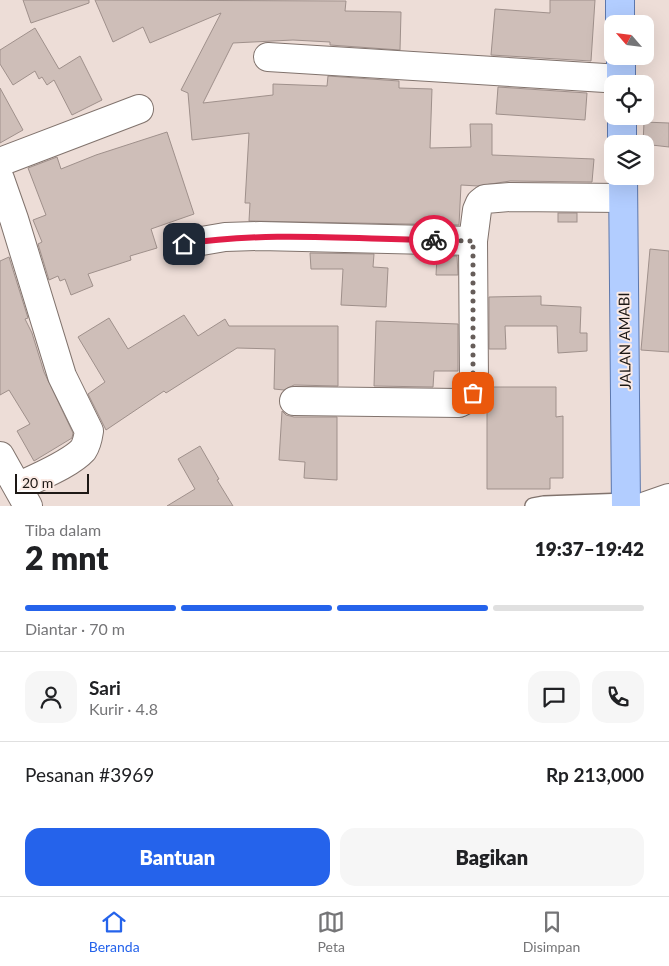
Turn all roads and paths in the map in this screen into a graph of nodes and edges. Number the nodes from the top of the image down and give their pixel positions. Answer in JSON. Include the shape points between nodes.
{"nodes":[{"id":1,"x":620,"y":0,"type":"edge"},
{"id":2,"x":620,"y":15,"type":"edge"},
{"id":3,"x":268,"y":57,"type":"dead end"},
{"id":4,"x":621,"y":73,"type":"edge"},
{"id":5,"x":139,"y":109,"type":"dead end"},
{"id":6,"x":0,"y":162,"type":"edge"},
{"id":7,"x":0,"y":178,"type":"edge"},
{"id":8,"x":623,"y":187,"type":"edge"},
{"id":9,"x":473,"y":241,"type":"junction"},
{"id":10,"x":184,"y":244,"type":"dead end"},
{"id":11,"x":294,"y":401,"type":"dead end"},
{"id":12,"x":0,"y":456,"type":"edge"},
{"id":13,"x":23,"y":497,"type":"edge"},
{"id":14,"x":669,"y":498,"type":"edge"},
{"id":15,"x":633,"y":504,"type":"edge"},
{"id":16,"x":533,"y":506,"type":"edge"}],
"edges":[{"from":1,"to":2,"type":"main road"},
{"from":3,"to":4,"type":"street"},
{"from":5,"to":6,"type":"street"},
{"from":7,"to":13,"type":"street","via":[[62,376],[88,431],[84,449]]},
{"from":8,"to":9,"type":"street","via":[[485,199],[477,210]]},
{"from":8,"to":15,"type":"main road","name":"JALAN AMABI"},
{"from":9,"to":10,"type":"street","via":[[260,236]]},
{"from":9,"to":11,"type":"street","via":[[474,383],[471,397],[459,403]]},
{"from":12,"to":13,"type":"street"},
{"from":14,"to":15,"type":"street"},
{"from":15,"to":16,"type":"lane"}]}
